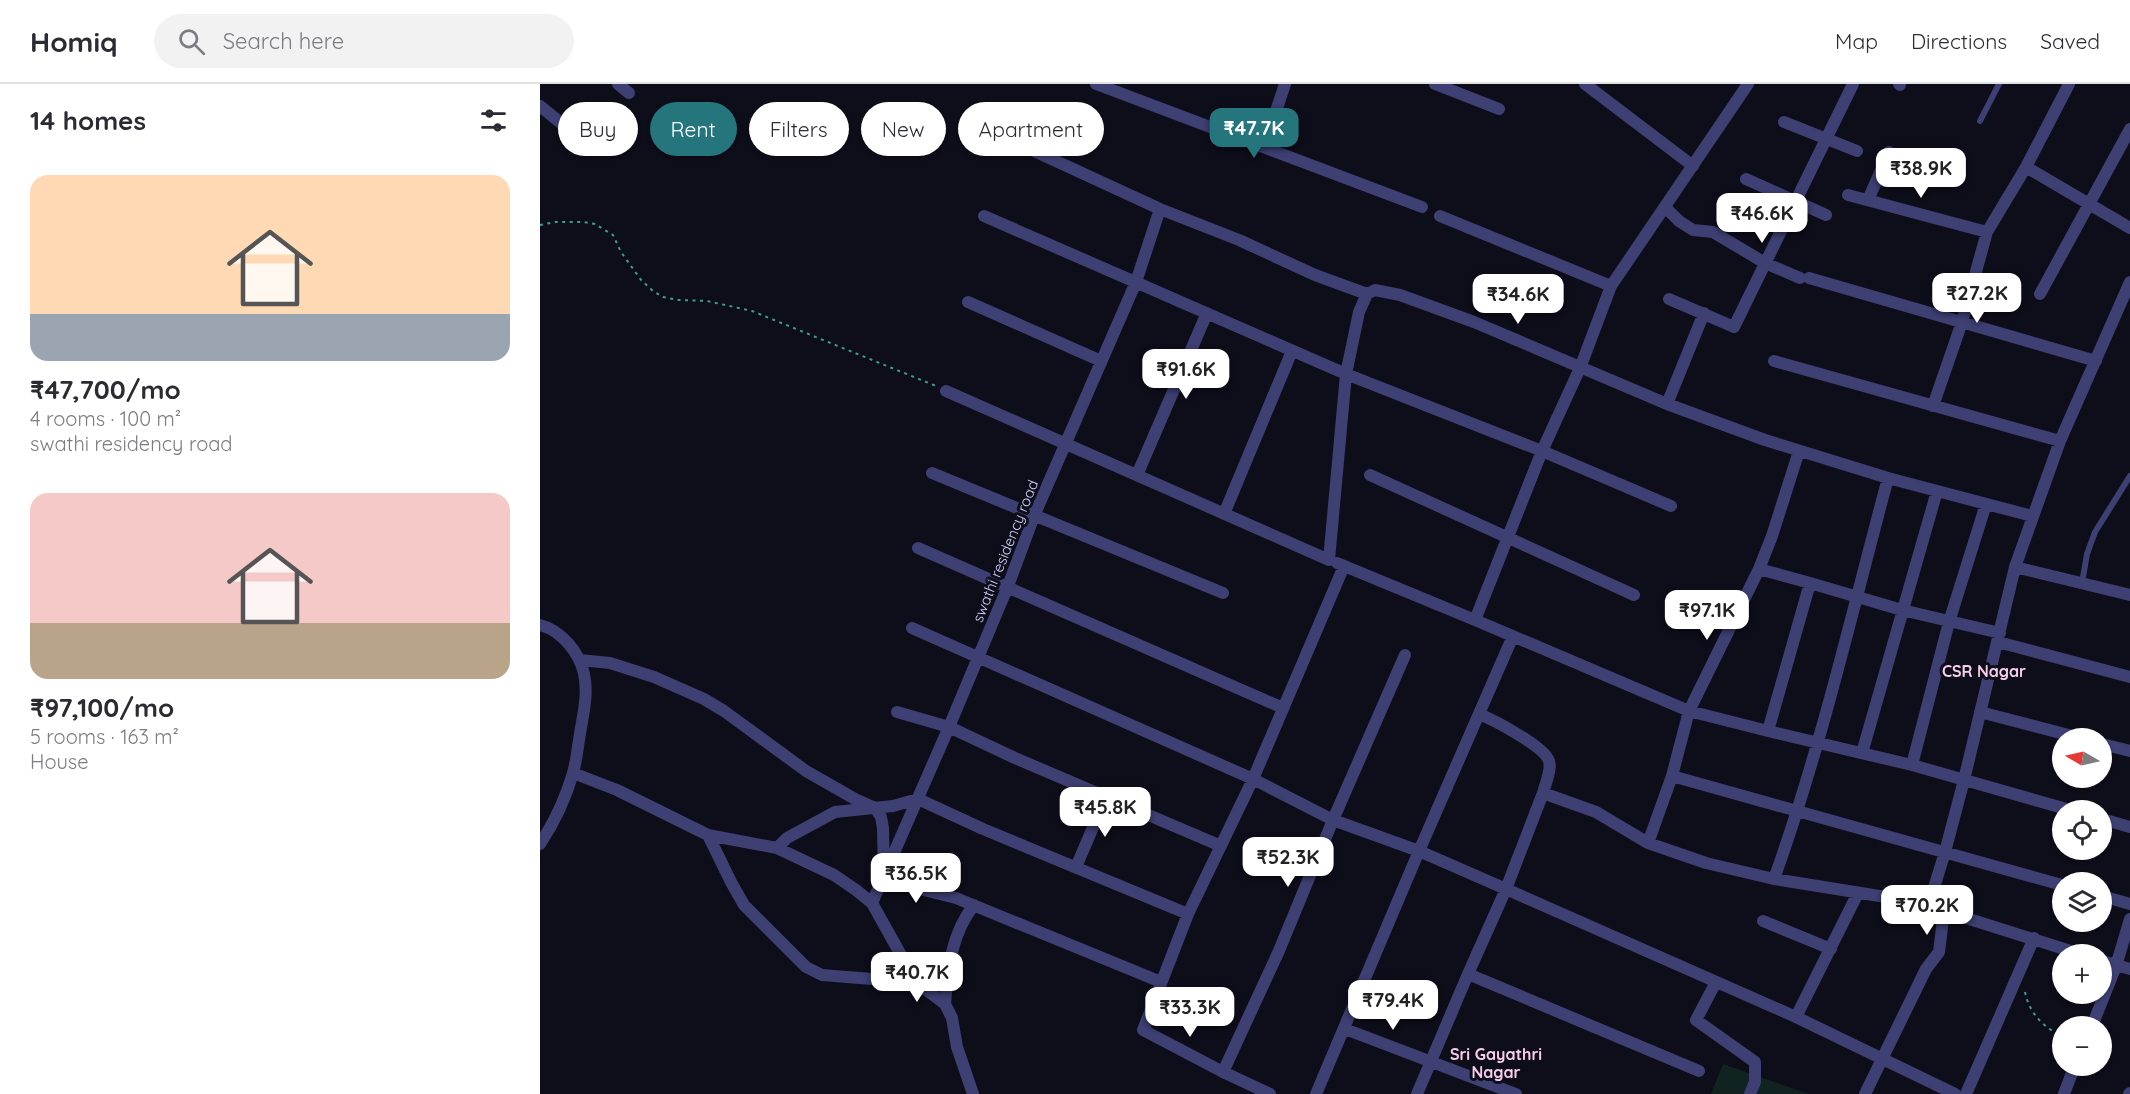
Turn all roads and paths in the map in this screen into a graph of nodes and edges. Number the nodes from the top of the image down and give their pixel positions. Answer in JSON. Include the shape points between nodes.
{"nodes":[{"id":1,"x":618,"y":84,"type":"edge"},
{"id":2,"x":1096,"y":84,"type":"edge"},
{"id":3,"x":1285,"y":84,"type":"edge"},
{"id":4,"x":1435,"y":84,"type":"edge"},
{"id":5,"x":1585,"y":84,"type":"edge"},
{"id":6,"x":1749,"y":84,"type":"edge"},
{"id":7,"x":1853,"y":84,"type":"edge"},
{"id":8,"x":1999,"y":84,"type":"edge"},
{"id":9,"x":2069,"y":84,"type":"edge"},
{"id":10,"x":629,"y":93,"type":"dead end"},
{"id":11,"x":540,"y":105,"type":"edge"},
{"id":12,"x":1499,"y":109,"type":"dead end"},
{"id":13,"x":558,"y":120,"type":"edge"},
{"id":14,"x":1980,"y":121,"type":"dead end"},
{"id":15,"x":1784,"y":122,"type":"dead end"},
{"id":16,"x":2130,"y":129,"type":"edge"},
{"id":17,"x":1825,"y":138,"type":"junction"},
{"id":18,"x":1264,"y":147,"type":"junction"},
{"id":19,"x":1857,"y":151,"type":"dead end"},
{"id":20,"x":1890,"y":152,"type":"dead end"},
{"id":21,"x":1044,"y":156,"type":"edge"},
{"id":22,"x":1693,"y":166,"type":"junction"},
{"id":23,"x":2026,"y":167,"type":"junction"},
{"id":24,"x":1746,"y":179,"type":"dead end"},
{"id":25,"x":1848,"y":195,"type":"dead end"},
{"id":26,"x":1868,"y":200,"type":"junction"},
{"id":27,"x":1795,"y":201,"type":"junction"},
{"id":28,"x":2089,"y":203,"type":"junction"},
{"id":29,"x":1422,"y":207,"type":"dead end"},
{"id":30,"x":1665,"y":207,"type":"junction"},
{"id":31,"x":1160,"y":209,"type":"junction"},
{"id":32,"x":1826,"y":215,"type":"dead end"},
{"id":33,"x":984,"y":216,"type":"dead end"},
{"id":34,"x":1440,"y":216,"type":"dead end"},
{"id":35,"x":540,"y":225,"type":"edge"},
{"id":36,"x":2130,"y":228,"type":"edge"},
{"id":37,"x":1987,"y":232,"type":"junction"},
{"id":38,"x":1765,"y":263,"type":"junction"},
{"id":39,"x":1136,"y":282,"type":"junction"},
{"id":40,"x":2130,"y":282,"type":"edge"},
{"id":41,"x":1611,"y":286,"type":"junction"},
{"id":42,"x":1367,"y":294,"type":"junction"},
{"id":43,"x":2040,"y":294,"type":"dead end"},
{"id":44,"x":1669,"y":299,"type":"dead end"},
{"id":45,"x":968,"y":302,"type":"dead end"},
{"id":46,"x":1208,"y":313,"type":"junction"},
{"id":47,"x":1704,"y":314,"type":"junction"},
{"id":48,"x":1962,"y":322,"type":"junction"},
{"id":49,"x":1292,"y":351,"type":"junction"},
{"id":50,"x":1774,"y":361,"type":"dead end"},
{"id":51,"x":2096,"y":361,"type":"junction"},
{"id":52,"x":1101,"y":362,"type":"junction"},
{"id":53,"x":1580,"y":368,"type":"junction"},
{"id":54,"x":1346,"y":374,"type":"junction"},
{"id":55,"x":946,"y":391,"type":"joint"},
{"id":56,"x":1667,"y":404,"type":"junction"},
{"id":57,"x":1933,"y":406,"type":"junction"},
{"id":58,"x":2060,"y":441,"type":"junction"},
{"id":59,"x":1066,"y":443,"type":"junction"},
{"id":60,"x":1542,"y":451,"type":"junction"},
{"id":61,"x":1798,"y":451,"type":"junction"},
{"id":62,"x":932,"y":473,"type":"dead end"},
{"id":63,"x":1137,"y":475,"type":"junction"},
{"id":64,"x":1370,"y":475,"type":"dead end"},
{"id":65,"x":2130,"y":476,"type":"edge"},
{"id":66,"x":1888,"y":478,"type":"junction"},
{"id":67,"x":1937,"y":491,"type":"junction"},
{"id":68,"x":1986,"y":504,"type":"junction"},
{"id":69,"x":1671,"y":506,"type":"dead end"},
{"id":70,"x":1224,"y":514,"type":"junction"},
{"id":71,"x":1034,"y":516,"type":"junction"},
{"id":72,"x":2032,"y":516,"type":"junction"},
{"id":73,"x":1508,"y":537,"type":"junction"},
{"id":74,"x":918,"y":548,"type":"dead end"},
{"id":75,"x":1329,"y":560,"type":"junction"},
{"id":76,"x":1344,"y":566,"type":"junction"},
{"id":77,"x":2015,"y":567,"type":"junction"},
{"id":78,"x":1759,"y":569,"type":"junction"},
{"id":79,"x":1810,"y":583,"type":"junction"},
{"id":80,"x":2082,"y":583,"type":"junction"},
{"id":81,"x":1008,"y":586,"type":"junction"},
{"id":82,"x":1223,"y":593,"type":"dead end"},
{"id":83,"x":1634,"y":595,"type":"dead end"},
{"id":84,"x":2130,"y":595,"type":"edge"},
{"id":85,"x":1856,"y":596,"type":"junction"},
{"id":86,"x":1902,"y":610,"type":"junction"},
{"id":87,"x":1475,"y":620,"type":"junction"},
{"id":88,"x":1949,"y":622,"type":"junction"},
{"id":89,"x":540,"y":625,"type":"edge"},
{"id":90,"x":912,"y":628,"type":"dead end"},
{"id":91,"x":1513,"y":636,"type":"junction"},
{"id":92,"x":1999,"y":637,"type":"junction"},
{"id":93,"x":1406,"y":655,"type":"dead end"},
{"id":94,"x":978,"y":657,"type":"junction"},
{"id":95,"x":579,"y":660,"type":"junction"},
{"id":96,"x":2130,"y":677,"type":"edge"},
{"id":97,"x":1283,"y":708,"type":"junction"},
{"id":98,"x":1689,"y":711,"type":"junction"},
{"id":99,"x":897,"y":712,"type":"dead end"},
{"id":100,"x":1980,"y":712,"type":"junction"},
{"id":101,"x":1479,"y":714,"type":"junction"},
{"id":102,"x":949,"y":727,"type":"junction"},
{"id":103,"x":1768,"y":731,"type":"junction"},
{"id":104,"x":2052,"y":731,"type":"edge"},
{"id":105,"x":1818,"y":742,"type":"junction"},
{"id":106,"x":2112,"y":746,"type":"edge"},
{"id":107,"x":2130,"y":751,"type":"edge"},
{"id":108,"x":1862,"y":753,"type":"junction"},
{"id":109,"x":1912,"y":765,"type":"junction"},
{"id":110,"x":573,"y":773,"type":"junction"},
{"id":111,"x":1672,"y":776,"type":"junction"},
{"id":112,"x":1253,"y":779,"type":"junction"},
{"id":113,"x":1964,"y":780,"type":"junction"},
{"id":114,"x":1543,"y":793,"type":"junction"},
{"id":115,"x":1106,"y":797,"type":"junction"},
{"id":116,"x":918,"y":799,"type":"junction"},
{"id":117,"x":2052,"y":805,"type":"edge"},
{"id":118,"x":875,"y":808,"type":"junction"},
{"id":119,"x":1798,"y":811,"type":"junction"},
{"id":120,"x":1333,"y":820,"type":"junction"},
{"id":121,"x":2112,"y":822,"type":"edge"},
{"id":122,"x":2130,"y":827,"type":"edge"},
{"id":123,"x":708,"y":835,"type":"junction"},
{"id":124,"x":1648,"y":843,"type":"junction"},
{"id":125,"x":540,"y":844,"type":"edge"},
{"id":126,"x":1221,"y":846,"type":"junction"},
{"id":127,"x":777,"y":848,"type":"junction"},
{"id":128,"x":1419,"y":851,"type":"junction"},
{"id":129,"x":1945,"y":852,"type":"junction"},
{"id":130,"x":1076,"y":867,"type":"junction"},
{"id":131,"x":1774,"y":879,"type":"junction"},
{"id":132,"x":884,"y":880,"type":"junction"},
{"id":133,"x":2052,"y":882,"type":"edge"},
{"id":134,"x":1506,"y":889,"type":"junction"},
{"id":135,"x":1858,"y":893,"type":"junction"},
{"id":136,"x":2112,"y":899,"type":"edge"},
{"id":137,"x":872,"y":903,"type":"junction"},
{"id":138,"x":1929,"y":904,"type":"junction"},
{"id":139,"x":2130,"y":904,"type":"edge"},
{"id":140,"x":974,"y":905,"type":"junction"},
{"id":141,"x":1944,"y":911,"type":"junction"},
{"id":142,"x":1188,"y":914,"type":"junction"},
{"id":143,"x":2130,"y":919,"type":"edge"},
{"id":144,"x":1763,"y":921,"type":"dead end"},
{"id":145,"x":2034,"y":938,"type":"junction"},
{"id":146,"x":2052,"y":944,"type":"edge"},
{"id":147,"x":1831,"y":949,"type":"junction"},
{"id":148,"x":2112,"y":965,"type":"edge"},
{"id":149,"x":2116,"y":966,"type":"junction"},
{"id":150,"x":2130,"y":969,"type":"edge"},
{"id":151,"x":911,"y":974,"type":"junction"},
{"id":152,"x":1468,"y":974,"type":"junction"},
{"id":153,"x":1161,"y":982,"type":"junction"},
{"id":154,"x":1716,"y":982,"type":"junction"},
{"id":155,"x":2024,"y":990,"type":"dead end"},
{"id":156,"x":945,"y":1004,"type":"junction"},
{"id":157,"x":2095,"y":1016,"type":"edge"},
{"id":158,"x":1797,"y":1017,"type":"junction"},
{"id":159,"x":1345,"y":1029,"type":"junction"},
{"id":160,"x":2052,"y":1030,"type":"edge"},
{"id":161,"x":1882,"y":1059,"type":"junction"},
{"id":162,"x":1432,"y":1062,"type":"junction"},
{"id":163,"x":1699,"y":1071,"type":"dead end"},
{"id":164,"x":1223,"y":1072,"type":"junction"},
{"id":165,"x":2071,"y":1076,"type":"edge"},
{"id":166,"x":973,"y":1094,"type":"edge"},
{"id":167,"x":1270,"y":1094,"type":"edge"},
{"id":168,"x":1316,"y":1094,"type":"edge"},
{"id":169,"x":1417,"y":1094,"type":"edge"},
{"id":170,"x":1516,"y":1094,"type":"edge"},
{"id":171,"x":1750,"y":1094,"type":"edge"},
{"id":172,"x":1865,"y":1094,"type":"edge"},
{"id":173,"x":1955,"y":1094,"type":"edge"},
{"id":174,"x":1966,"y":1094,"type":"edge"},
{"id":175,"x":2064,"y":1094,"type":"edge"}],
"edges":[{"from":1,"to":10,"type":"street"},
{"from":2,"to":18,"type":"street"},
{"from":3,"to":18,"type":"street"},
{"from":4,"to":12,"type":"street"},
{"from":5,"to":22,"type":"street"},
{"from":6,"to":22,"type":"street"},
{"from":7,"to":17,"type":"street"},
{"from":8,"to":14,"type":"lane"},
{"from":9,"to":23,"type":"street"},
{"from":11,"to":13,"type":"street"},
{"from":15,"to":17,"type":"street"},
{"from":16,"to":28,"type":"street"},
{"from":17,"to":19,"type":"street"},
{"from":17,"to":27,"type":"street"},
{"from":18,"to":29,"type":"street"},
{"from":20,"to":26,"type":"street"},
{"from":21,"to":31,"type":"street"},
{"from":22,"to":30,"type":"street"},
{"from":23,"to":28,"type":"street"},
{"from":23,"to":37,"type":"street"},
{"from":24,"to":27,"type":"street"},
{"from":25,"to":26,"type":"street"},
{"from":26,"to":37,"type":"street"},
{"from":27,"to":32,"type":"street"},
{"from":27,"to":38,"type":"street"},
{"from":28,"to":36,"type":"street"},
{"from":28,"to":43,"type":"street"},
{"from":30,"to":38,"type":"street","via":[[1693,230],[1713,232]]},
{"from":30,"to":41,"type":"street"},
{"from":31,"to":39,"type":"street","name":"swathi residency road"},
{"from":31,"to":42,"type":"street"},
{"from":33,"to":39,"type":"street"},
{"from":34,"to":41,"type":"street"},
{"from":35,"to":55,"type":"path","via":[[595,224],[613,235],[641,280],[663,297],[752,311]]},
{"from":37,"to":48,"type":"street"},
{"from":38,"to":47,"type":"street","via":[[1734,327]]},
{"from":38,"to":48,"type":"street","via":[[1804,278]]},
{"from":39,"to":46,"type":"street"},
{"from":39,"to":52,"type":"street","name":"swathi residency road"},
{"from":40,"to":51,"type":"street"},
{"from":41,"to":53,"type":"street"},
{"from":42,"to":53,"type":"street","via":[[1375,290],[1400,294]]},
{"from":42,"to":54,"type":"street","via":[[1359,312]]},
{"from":44,"to":47,"type":"street"},
{"from":45,"to":52,"type":"street"},
{"from":46,"to":49,"type":"street"},
{"from":46,"to":63,"type":"street"},
{"from":47,"to":56,"type":"street"},
{"from":48,"to":51,"type":"street"},
{"from":48,"to":57,"type":"street"},
{"from":49,"to":54,"type":"street"},
{"from":49,"to":70,"type":"street"},
{"from":50,"to":57,"type":"street"},
{"from":51,"to":58,"type":"street"},
{"from":52,"to":59,"type":"street","name":"swathi residency road"},
{"from":53,"to":56,"type":"street"},
{"from":53,"to":60,"type":"street"},
{"from":54,"to":60,"type":"street"},
{"from":54,"to":75,"type":"street"},
{"from":55,"to":59,"type":"street"},
{"from":56,"to":61,"type":"street"},
{"from":57,"to":58,"type":"street"},
{"from":58,"to":72,"type":"street"},
{"from":59,"to":63,"type":"street"},
{"from":59,"to":71,"type":"street","name":"swathi residency road"},
{"from":60,"to":69,"type":"street"},
{"from":60,"to":73,"type":"street"},
{"from":61,"to":66,"type":"street"},
{"from":61,"to":78,"type":"street"},
{"from":62,"to":71,"type":"street"},
{"from":63,"to":70,"type":"street"},
{"from":64,"to":73,"type":"street"},
{"from":65,"to":80,"type":"lane","via":[[2095,531]]},
{"from":66,"to":67,"type":"street"},
{"from":66,"to":85,"type":"street"},
{"from":67,"to":68,"type":"street"},
{"from":67,"to":86,"type":"street"},
{"from":68,"to":72,"type":"street"},
{"from":68,"to":88,"type":"street"},
{"from":70,"to":75,"type":"street"},
{"from":71,"to":81,"type":"street","name":"swathi residency road"},
{"from":71,"to":82,"type":"street"},
{"from":72,"to":77,"type":"street"},
{"from":73,"to":83,"type":"street"},
{"from":73,"to":87,"type":"street"},
{"from":74,"to":81,"type":"street"},
{"from":75,"to":76,"type":"street"},
{"from":76,"to":87,"type":"street"},
{"from":76,"to":97,"type":"street"},
{"from":77,"to":80,"type":"street"},
{"from":77,"to":92,"type":"street"},
{"from":78,"to":79,"type":"street"},
{"from":78,"to":98,"type":"street"},
{"from":79,"to":85,"type":"street"},
{"from":79,"to":103,"type":"street"},
{"from":80,"to":84,"type":"street"},
{"from":81,"to":94,"type":"street","name":"swathi residency road"},
{"from":81,"to":97,"type":"street"},
{"from":85,"to":86,"type":"street"},
{"from":85,"to":105,"type":"street"},
{"from":86,"to":88,"type":"street"},
{"from":86,"to":108,"type":"street"},
{"from":87,"to":91,"type":"street"},
{"from":88,"to":92,"type":"street"},
{"from":88,"to":109,"type":"street"},
{"from":89,"to":95,"type":"street","via":[[563,638]]},
{"from":90,"to":94,"type":"street"},
{"from":91,"to":98,"type":"street"},
{"from":91,"to":101,"type":"street"},
{"from":92,"to":96,"type":"street"},
{"from":92,"to":100,"type":"street"},
{"from":93,"to":120,"type":"street"},
{"from":94,"to":102,"type":"street","name":"swathi residency road"},
{"from":94,"to":112,"type":"street"},
{"from":95,"to":110,"type":"street","via":[[586,703]]},
{"from":95,"to":118,"type":"street","via":[[610,663],[697,695],[806,771]]},
{"from":97,"to":112,"type":"street"},
{"from":98,"to":103,"type":"street"},
{"from":98,"to":111,"type":"street"},
{"from":99,"to":102,"type":"street"},
{"from":100,"to":104,"type":"street"},
{"from":100,"to":113,"type":"street"},
{"from":101,"to":114,"type":"street","via":[[1503,724],[1547,756],[1550,764]]},
{"from":101,"to":128,"type":"street"},
{"from":102,"to":115,"type":"street"},
{"from":102,"to":116,"type":"street","name":"swathi residency road"},
{"from":103,"to":105,"type":"street"},
{"from":105,"to":108,"type":"street"},
{"from":105,"to":119,"type":"street"},
{"from":106,"to":107,"type":"street"},
{"from":108,"to":109,"type":"street"},
{"from":109,"to":113,"type":"street"},
{"from":110,"to":123,"type":"street"},
{"from":110,"to":125,"type":"street"},
{"from":111,"to":119,"type":"street"},
{"from":111,"to":124,"type":"street"},
{"from":112,"to":120,"type":"street"},
{"from":112,"to":126,"type":"street"},
{"from":113,"to":117,"type":"street"},
{"from":113,"to":129,"type":"street"},
{"from":114,"to":124,"type":"street","via":[[1596,812]]},
{"from":114,"to":134,"type":"street"},
{"from":115,"to":126,"type":"street"},
{"from":115,"to":130,"type":"street"},
{"from":116,"to":118,"type":"street"},
{"from":116,"to":130,"type":"street"},
{"from":116,"to":132,"type":"street","name":"swathi residency road"},
{"from":118,"to":127,"type":"street","via":[[835,812],[787,838]]},
{"from":118,"to":132,"type":"street","via":[[883,828]]},
{"from":119,"to":129,"type":"street"},
{"from":119,"to":131,"type":"street"},
{"from":120,"to":128,"type":"street"},
{"from":120,"to":164,"type":"street"},
{"from":121,"to":122,"type":"street"},
{"from":123,"to":127,"type":"street"},
{"from":123,"to":151,"type":"street","via":[[744,905],[806,967],[822,975],[872,979]]},
{"from":124,"to":131,"type":"street","via":[[1706,863]]},
{"from":126,"to":142,"type":"street"},
{"from":127,"to":137,"type":"street","via":[[834,875]]},
{"from":128,"to":134,"type":"street"},
{"from":128,"to":159,"type":"street"},
{"from":129,"to":133,"type":"street"},
{"from":129,"to":138,"type":"street"},
{"from":130,"to":142,"type":"street"},
{"from":131,"to":135,"type":"street"},
{"from":132,"to":137,"type":"street","name":"swathi residency road"},
{"from":132,"to":140,"type":"street"},
{"from":134,"to":152,"type":"street"},
{"from":134,"to":154,"type":"street"},
{"from":135,"to":138,"type":"street"},
{"from":135,"to":147,"type":"street"},
{"from":136,"to":139,"type":"street"},
{"from":137,"to":151,"type":"street"},
{"from":138,"to":141,"type":"street"},
{"from":140,"to":153,"type":"street"},
{"from":140,"to":156,"type":"street","via":[[964,917],[952,949]]},
{"from":141,"to":145,"type":"street"},
{"from":141,"to":161,"type":"street","via":[[1939,952],[1926,969]]},
{"from":142,"to":153,"type":"street"},
{"from":143,"to":149,"type":"street"},
{"from":144,"to":147,"type":"street"},
{"from":145,"to":146,"type":"street"},
{"from":145,"to":174,"type":"street"},
{"from":147,"to":158,"type":"street"},
{"from":148,"to":149,"type":"street"},
{"from":149,"to":150,"type":"street"},
{"from":149,"to":157,"type":"street"},
{"from":151,"to":156,"type":"street"},
{"from":152,"to":162,"type":"street"},
{"from":152,"to":163,"type":"street"},
{"from":153,"to":164,"type":"street","via":[[1143,1030]]},
{"from":154,"to":158,"type":"street"},
{"from":154,"to":171,"type":"street","via":[[1696,1020],[1755,1062],[1755,1082]]},
{"from":155,"to":160,"type":"path","via":[[2036,1016]]},
{"from":156,"to":166,"type":"street"},
{"from":158,"to":161,"type":"street"},
{"from":159,"to":162,"type":"street"},
{"from":159,"to":168,"type":"street"},
{"from":161,"to":172,"type":"street"},
{"from":161,"to":173,"type":"street"},
{"from":162,"to":169,"type":"street"},
{"from":162,"to":170,"type":"street"},
{"from":164,"to":167,"type":"street"},
{"from":165,"to":175,"type":"street"}]}
